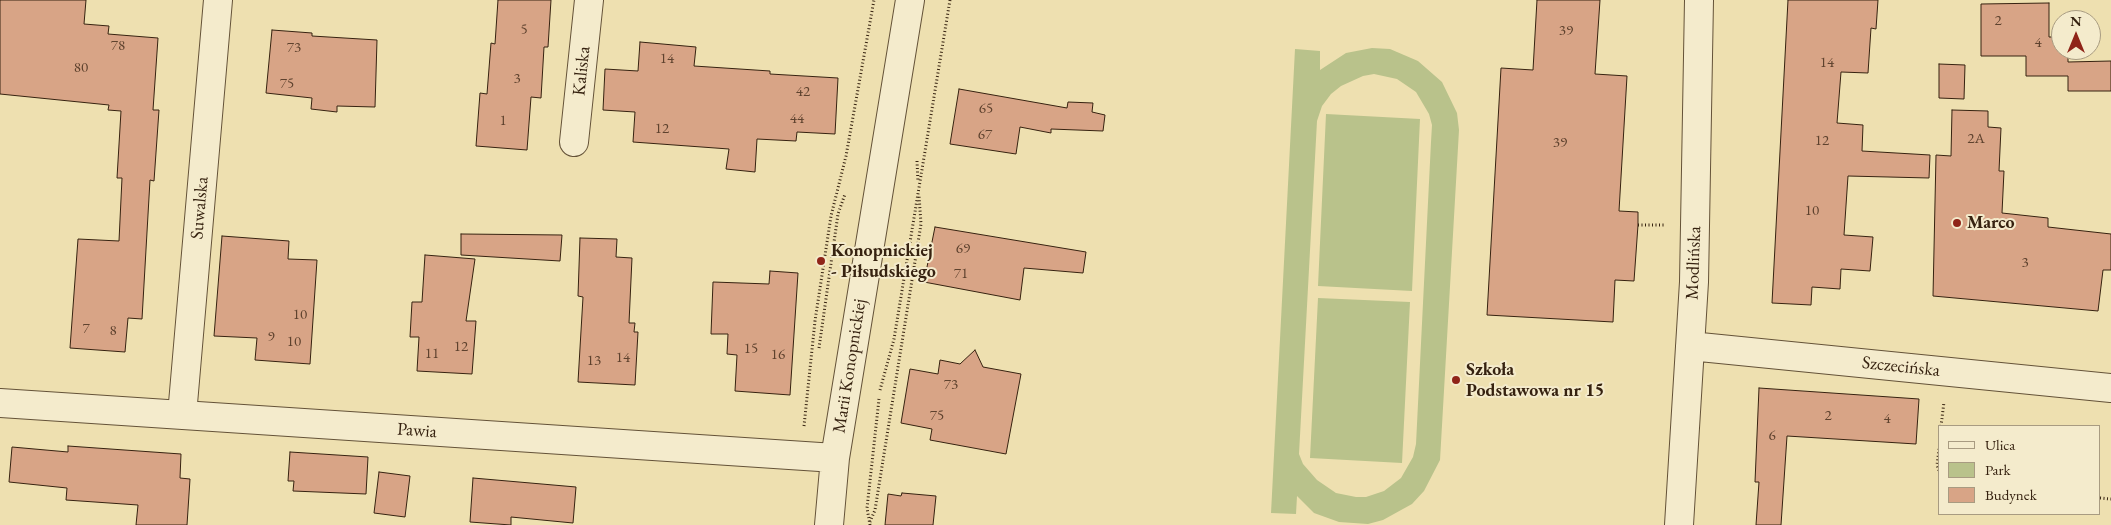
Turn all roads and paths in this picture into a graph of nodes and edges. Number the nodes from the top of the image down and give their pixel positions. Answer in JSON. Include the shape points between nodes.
{"nodes":[{"id":1,"x":218,"y":0,"type":"edge"},
{"id":2,"x":589,"y":0,"type":"edge"},
{"id":3,"x":874,"y":0,"type":"edge"},
{"id":4,"x":910,"y":0,"type":"edge"},
{"id":5,"x":950,"y":0,"type":"edge"},
{"id":6,"x":1698,"y":0,"type":"edge"},
{"id":7,"x":574,"y":142,"type":"dead end"},
{"id":8,"x":917,"y":160,"type":"dead end"},
{"id":9,"x":919,"y":188,"type":"junction"},
{"id":10,"x":1638,"y":225,"type":"dead end"},
{"id":11,"x":1673,"y":226,"type":"dead end"},
{"id":12,"x":1690,"y":346,"type":"junction"},
{"id":13,"x":2111,"y":388,"type":"edge"},
{"id":14,"x":0,"y":403,"type":"edge"},
{"id":15,"x":182,"y":415,"type":"junction"},
{"id":16,"x":801,"y":456,"type":"junction"},
{"id":17,"x":835,"y":458,"type":"junction"},
{"id":18,"x":869,"y":524,"type":"edge"},
{"id":19,"x":829,"y":525,"type":"edge"},
{"id":20,"x":1679,"y":525,"type":"edge"}],
"edges":[{"from":1,"to":15,"type":"street","name":"Suwalska"},
{"from":2,"to":7,"type":"street","name":"Kaliska"},
{"from":3,"to":16,"type":"path","via":[[846,156],[831,216],[815,321]]},
{"from":4,"to":17,"type":"street","name":"Marii Konopnickiej"},
{"from":5,"to":9,"type":"path"},
{"from":6,"to":12,"type":"street","name":"Modlińska","via":[[1696,246]]},
{"from":8,"to":9,"type":"path"},
{"from":9,"to":18,"type":"path","via":[[894,340],[879,392],[867,508]]},
{"from":9,"to":18,"type":"path","via":[[921,224],[875,510]]},
{"from":10,"to":11,"type":"path"},
{"from":12,"to":13,"type":"street","name":"Szczecińska"},
{"from":12,"to":20,"type":"street","name":"Modlińska"},
{"from":14,"to":15,"type":"street","name":"Pawia"},
{"from":15,"to":16,"type":"street","name":"Pawia"},
{"from":16,"to":17,"type":"street","name":"Pawia"},
{"from":17,"to":19,"type":"street","name":"Marii Konopnickiej"}]}
